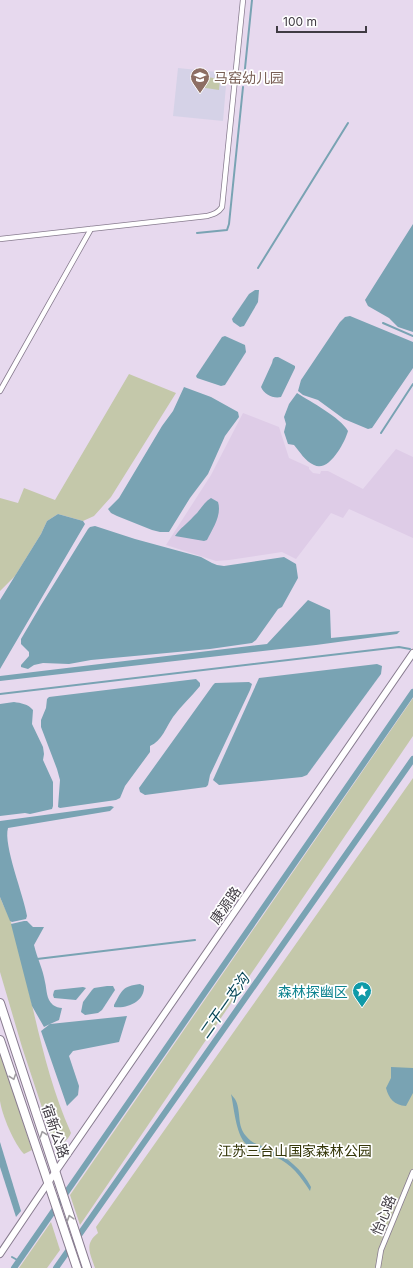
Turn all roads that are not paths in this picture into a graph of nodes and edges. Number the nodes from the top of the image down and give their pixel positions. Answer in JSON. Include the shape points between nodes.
{"nodes":[{"id":1,"x":243,"y":0,"type":"edge"},
{"id":2,"x":91,"y":229,"type":"junction"},
{"id":3,"x":0,"y":239,"type":"edge"},
{"id":4,"x":0,"y":391,"type":"edge"},
{"id":5,"x":413,"y":653,"type":"edge"},
{"id":6,"x":0,"y":1003,"type":"edge"},
{"id":7,"x":0,"y":1040,"type":"edge"},
{"id":8,"x":56,"y":1171,"type":"junction"},
{"id":9,"x":413,"y":1172,"type":"edge"},
{"id":10,"x":49,"y":1183,"type":"junction"},
{"id":11,"x":0,"y":1254,"type":"edge"},
{"id":12,"x":77,"y":1268,"type":"edge"},
{"id":13,"x":86,"y":1268,"type":"edge"},
{"id":14,"x":378,"y":1268,"type":"edge"}],
"edges":[{"from":1,"to":2,"type":"street","via":[[222,207],[207,216]]},
{"from":2,"to":3,"type":"street"},
{"from":2,"to":4,"type":"street"},
{"from":5,"to":8,"type":"street","name":"康源路"},
{"from":8,"to":6,"type":"highway","name":"宿新公路","one_way":true},
{"from":7,"to":10,"type":"highway","name":"宿新公路","one_way":true},
{"from":8,"to":10,"type":"street","name":"康源路"},
{"from":13,"to":8,"type":"highway","name":"宿新公路","one_way":true},
{"from":9,"to":14,"type":"street","name":"怡心路","via":[[381,1250]]},
{"from":10,"to":11,"type":"street"},
{"from":10,"to":12,"type":"highway","name":"宿新公路"}]}
